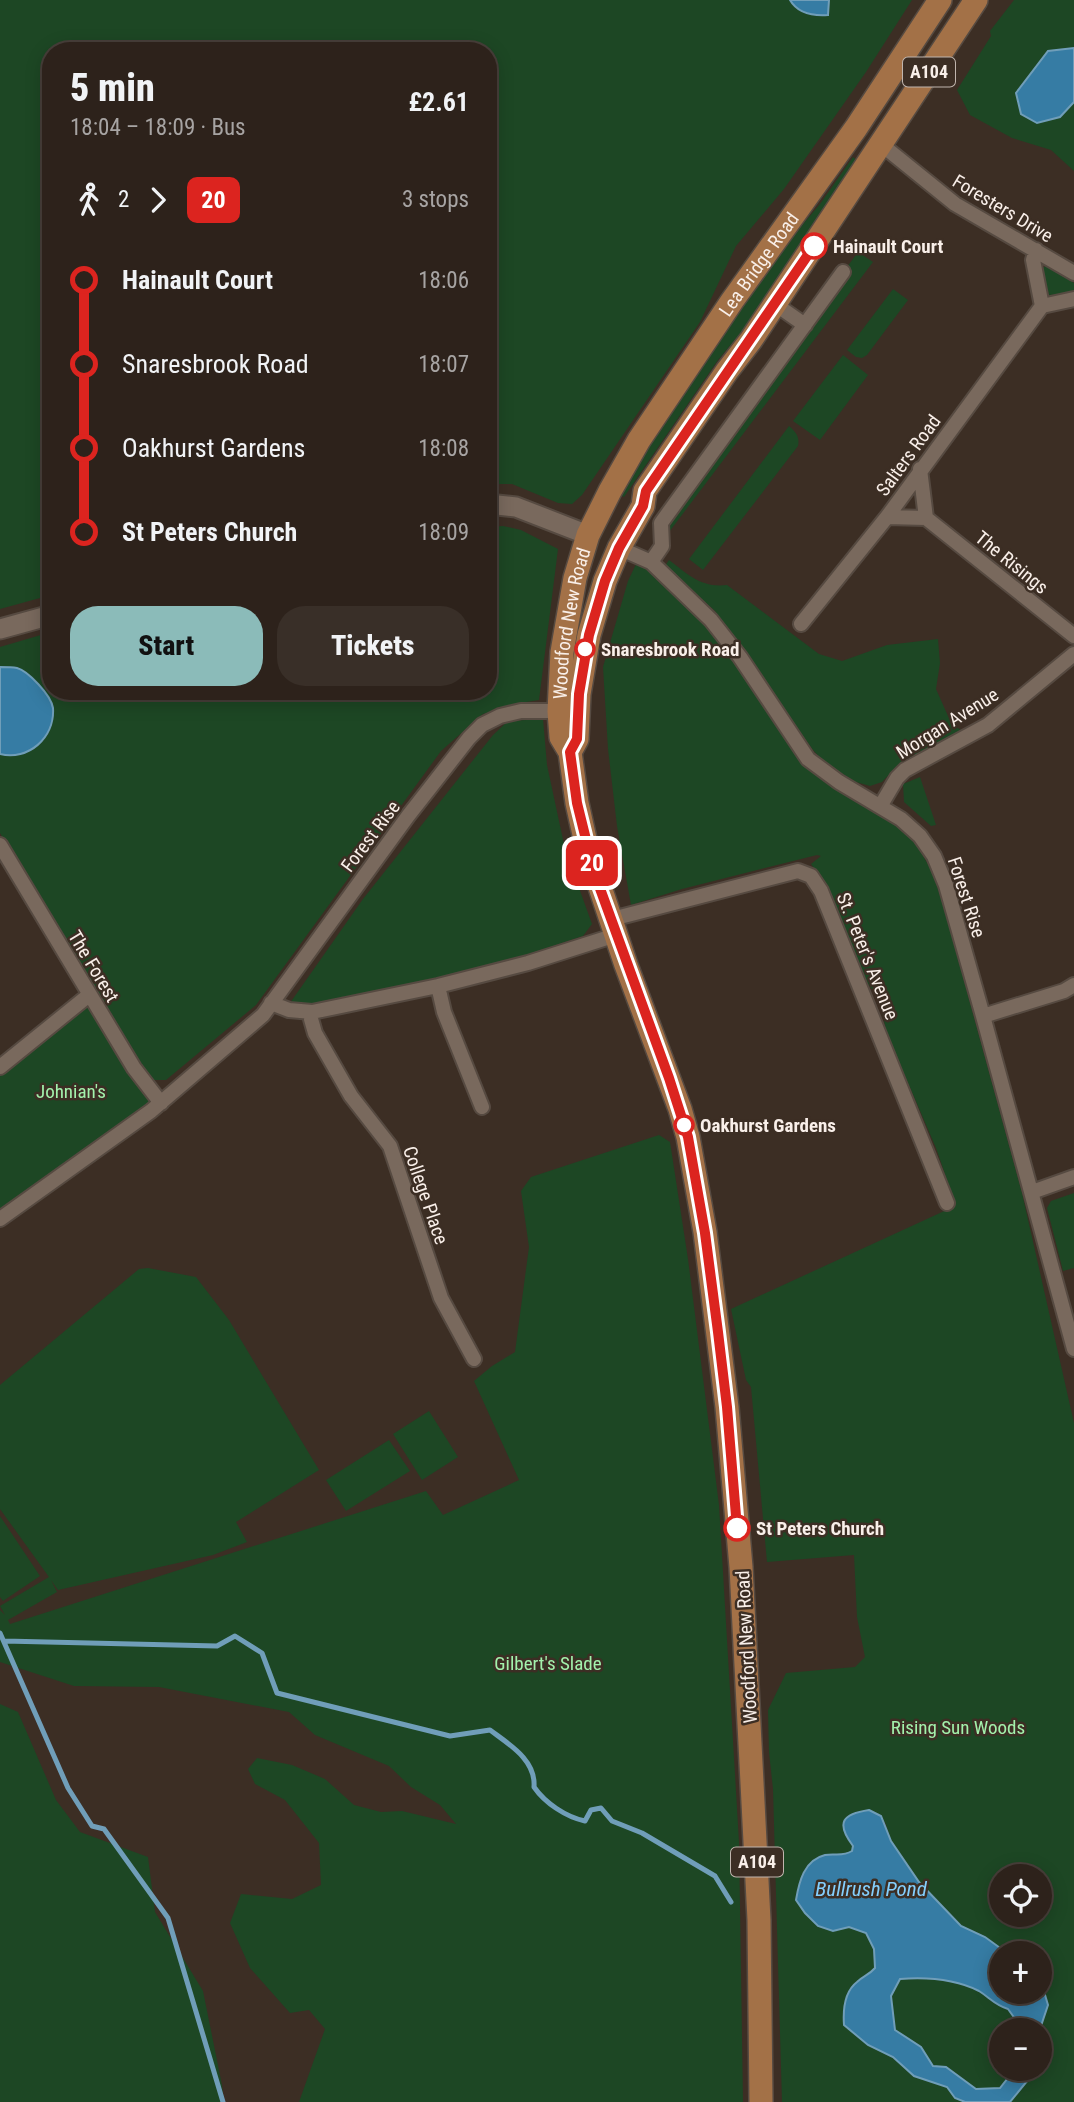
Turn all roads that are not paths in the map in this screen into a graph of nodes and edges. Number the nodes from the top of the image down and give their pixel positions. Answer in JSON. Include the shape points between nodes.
{"nodes":[{"id":1,"x":940,"y":0,"type":"edge"},
{"id":2,"x":976,"y":0,"type":"edge"},
{"id":3,"x":856,"y":128,"type":"junction"},
{"id":4,"x":882,"y":145,"type":"junction"},
{"id":5,"x":1036,"y":250,"type":"junction"},
{"id":6,"x":843,"y":272,"type":"dead end"},
{"id":7,"x":1074,"y":273,"type":"edge"},
{"id":8,"x":1074,"y":299,"type":"edge"},
{"id":9,"x":775,"y":304,"type":"junction"},
{"id":10,"x":1042,"y":306,"type":"junction"},
{"id":11,"x":805,"y":325,"type":"junction"},
{"id":12,"x":920,"y":469,"type":"junction"},
{"id":13,"x":497,"y":506,"type":"edge"},
{"id":14,"x":887,"y":517,"type":"junction"},
{"id":15,"x":926,"y":518,"type":"junction"},
{"id":16,"x":604,"y":541,"type":"junction"},
{"id":17,"x":651,"y":562,"type":"junction"},
{"id":18,"x":42,"y":617,"type":"edge"},
{"id":19,"x":801,"y":624,"type":"dead end"},
{"id":20,"x":0,"y":629,"type":"edge"},
{"id":21,"x":1074,"y":636,"type":"edge"},
{"id":22,"x":1074,"y":654,"type":"edge"},
{"id":23,"x":559,"y":711,"type":"junction"},
{"id":24,"x":570,"y":752,"type":"junction"},
{"id":25,"x":881,"y":805,"type":"junction"},
{"id":26,"x":0,"y":845,"type":"edge"},
{"id":27,"x":614,"y":927,"type":"junction"},
{"id":28,"x":1074,"y":985,"type":"edge"},
{"id":29,"x":438,"y":986,"type":"junction"},
{"id":30,"x":89,"y":995,"type":"junction"},
{"id":31,"x":271,"y":1003,"type":"junction"},
{"id":32,"x":312,"y":1013,"type":"junction"},
{"id":33,"x":983,"y":1016,"type":"junction"},
{"id":34,"x":0,"y":1067,"type":"edge"},
{"id":35,"x":161,"y":1103,"type":"junction"},
{"id":36,"x":482,"y":1107,"type":"dead end"},
{"id":37,"x":1074,"y":1177,"type":"edge"},
{"id":38,"x":1031,"y":1192,"type":"junction"},
{"id":39,"x":947,"y":1203,"type":"dead end"},
{"id":40,"x":0,"y":1219,"type":"edge"},
{"id":41,"x":1074,"y":1349,"type":"edge"},
{"id":42,"x":474,"y":1359,"type":"dead end"},
{"id":43,"x":761,"y":2102,"type":"edge"}],
"edges":[{"from":1,"to":3,"type":"main road","name":"Lea Bridge Road","number":"A104"},
{"from":2,"to":4,"type":"main road","name":"Lea Bridge Road","number":"A104"},
{"from":3,"to":4,"type":"main road"},
{"from":3,"to":16,"type":"main road","name":"Lea Bridge Road","number":"A104","via":[[639,440],[610,491]]},
{"from":4,"to":5,"type":"street","name":"Foresters Drive","via":[[955,204]]},
{"from":4,"to":9,"type":"main road","name":"Lea Bridge Road","number":"A104"},
{"from":5,"to":7,"type":"street","name":"Foresters Drive"},
{"from":5,"to":10,"type":"street","via":[[1033,260]]},
{"from":6,"to":11,"type":"street"},
{"from":8,"to":10,"type":"street"},
{"from":9,"to":11,"type":"street"},
{"from":9,"to":16,"type":"main road","name":"Lea Bridge Road","number":"A104","via":[[646,491],[633,496]]},
{"from":10,"to":12,"type":"street","name":"Salters Road"},
{"from":11,"to":17,"type":"street","via":[[661,523],[662,546]]},
{"from":12,"to":14,"type":"street","name":"Salters Road"},
{"from":12,"to":15,"type":"street"},
{"from":13,"to":16,"type":"street","via":[[524,510]]},
{"from":14,"to":15,"type":"street"},
{"from":14,"to":19,"type":"street","name":"Salters Road"},
{"from":15,"to":21,"type":"street","name":"The Risings"},
{"from":16,"to":17,"type":"street","name":"Forest Rise"},
{"from":16,"to":23,"type":"main road","name":"Woodford New Road","number":"A104","via":[[575,578],[566,623]]},
{"from":16,"to":24,"type":"main road","name":"Woodford New Road","number":"A104","via":[[600,597],[584,656],[577,739]]},
{"from":17,"to":25,"type":"street","name":"Forest Rise","via":[[711,620],[808,760]]},
{"from":18,"to":20,"type":"street"},
{"from":22,"to":25,"type":"street","name":"Morgan Avenue","via":[[988,725],[905,770]]},
{"from":23,"to":24,"type":"main road","name":"Woodford New Road","number":"A104","via":[[561,737]]},
{"from":23,"to":31,"type":"street","name":"Forest Rise","via":[[500,716],[469,738]]},
{"from":24,"to":27,"type":"main road","name":"Woodford New Road","number":"A104","via":[[587,848]]},
{"from":25,"to":33,"type":"street","name":"Forest Rise","via":[[920,836],[934,856]]},
{"from":26,"to":30,"type":"street","name":"The Forest"},
{"from":27,"to":29,"type":"street","via":[[528,963]]},
{"from":27,"to":39,"type":"street","name":"St. Peter's Avenue","via":[[798,871],[811,876]]},
{"from":27,"to":43,"type":"main road","name":"Woodford New Road","number":"A104","via":[[688,1137],[721,1353],[749,1693]]},
{"from":28,"to":33,"type":"street"},
{"from":29,"to":32,"type":"street"},
{"from":29,"to":36,"type":"street"},
{"from":30,"to":34,"type":"street"},
{"from":30,"to":35,"type":"street","name":"The Forest"},
{"from":31,"to":32,"type":"street"},
{"from":31,"to":35,"type":"street"},
{"from":32,"to":42,"type":"street","name":"College Place","via":[[316,1032],[351,1096],[390,1146],[442,1298]]},
{"from":33,"to":38,"type":"street","name":"Forest Rise"},
{"from":35,"to":40,"type":"street"},
{"from":37,"to":38,"type":"street"},
{"from":38,"to":41,"type":"street","name":"Forest Rise"}]}
